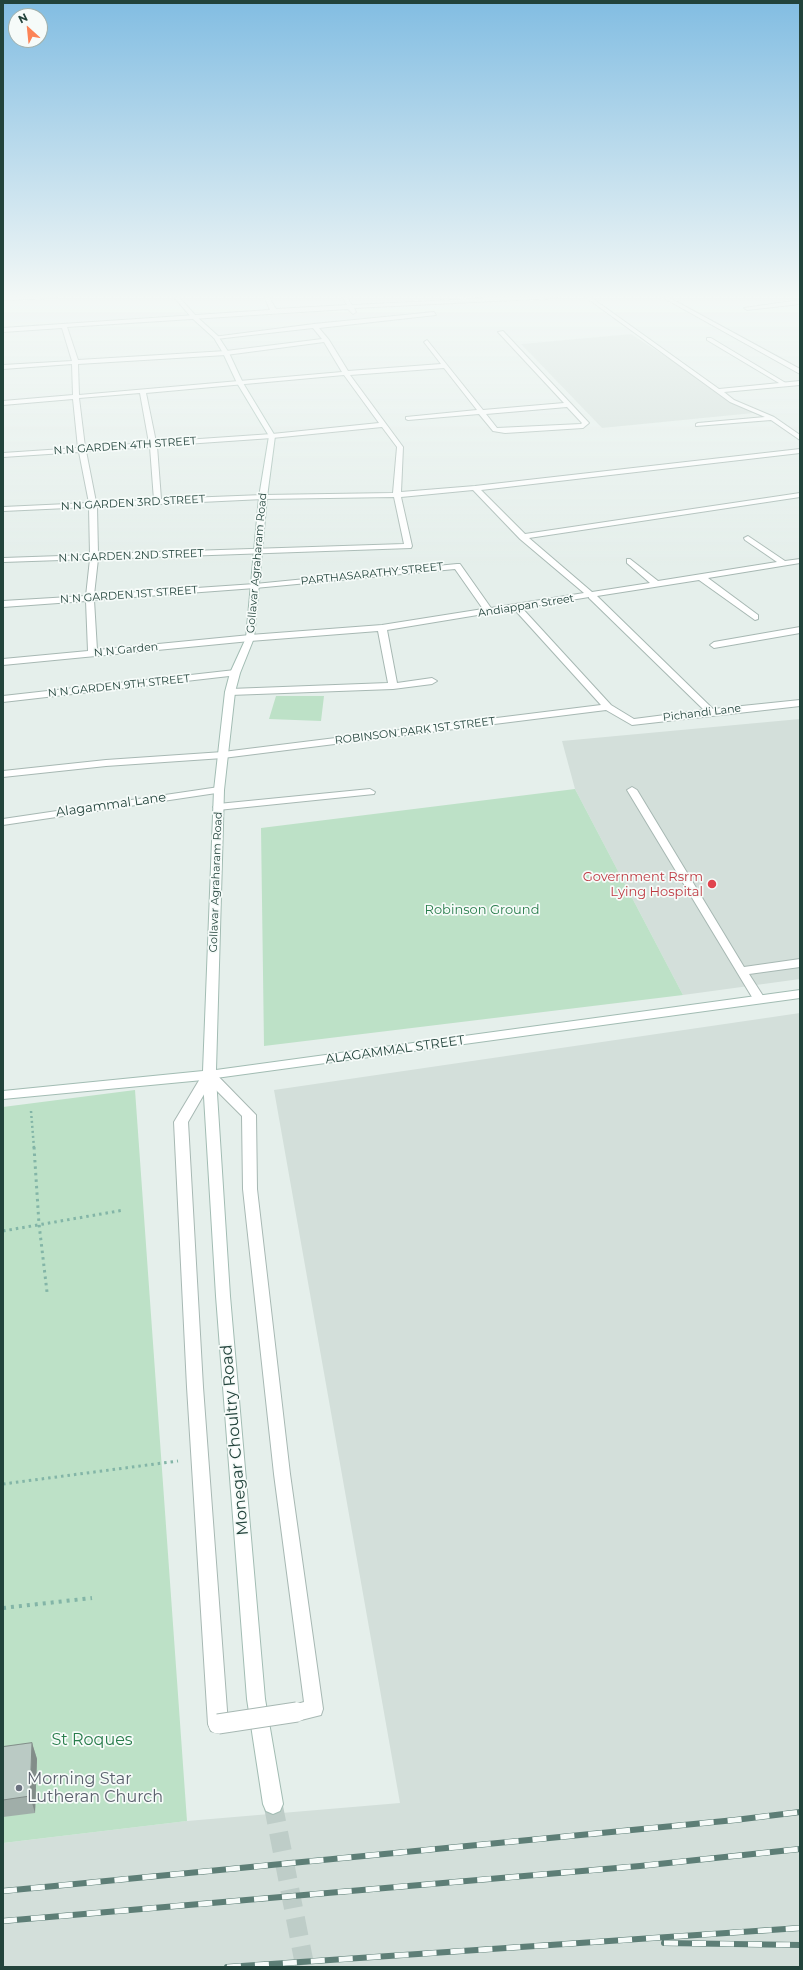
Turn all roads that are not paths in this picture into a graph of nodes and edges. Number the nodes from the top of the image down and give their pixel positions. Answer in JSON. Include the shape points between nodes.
{"nodes":[{"id":1,"x":76,"y":388,"type":"edge"},
{"id":2,"x":187,"y":388,"type":"edge"},
{"id":3,"x":243,"y":388,"type":"edge"},
{"id":4,"x":356,"y":388,"type":"edge"},
{"id":5,"x":462,"y":388,"type":"edge"},
{"id":6,"x":552,"y":388,"type":"edge"},
{"id":7,"x":715,"y":388,"type":"edge"},
{"id":8,"x":753,"y":388,"type":"edge"},
{"id":9,"x":719,"y":391,"type":"junction"},
{"id":10,"x":143,"y":392,"type":"junction"},
{"id":11,"x":76,"y":397,"type":"junction"},
{"id":12,"x":3,"y":403,"type":"edge"},
{"id":13,"x":567,"y":405,"type":"junction"},
{"id":14,"x":481,"y":412,"type":"junction"},
{"id":15,"x":408,"y":418,"type":"dead end"},
{"id":16,"x":772,"y":418,"type":"junction"},
{"id":17,"x":382,"y":425,"type":"junction"},
{"id":18,"x":698,"y":425,"type":"dead end"},
{"id":19,"x":272,"y":436,"type":"junction"},
{"id":20,"x":800,"y":438,"type":"edge"},
{"id":21,"x":153,"y":444,"type":"junction"},
{"id":22,"x":82,"y":450,"type":"junction"},
{"id":23,"x":800,"y":451,"type":"edge"},
{"id":24,"x":3,"y":455,"type":"edge"},
{"id":25,"x":475,"y":488,"type":"junction"},
{"id":26,"x":397,"y":495,"type":"junction"},
{"id":27,"x":800,"y":495,"type":"edge"},
{"id":28,"x":262,"y":497,"type":"junction"},
{"id":29,"x":158,"y":502,"type":"junction"},
{"id":30,"x":93,"y":505,"type":"junction"},
{"id":31,"x":3,"y":509,"type":"edge"},
{"id":32,"x":524,"y":537,"type":"junction"},
{"id":33,"x":748,"y":538,"type":"dead end"},
{"id":34,"x":259,"y":551,"type":"junction"},
{"id":35,"x":94,"y":557,"type":"junction"},
{"id":36,"x":3,"y":560,"type":"edge"},
{"id":37,"x":630,"y":561,"type":"dead end"},
{"id":38,"x":800,"y":561,"type":"edge"},
{"id":39,"x":784,"y":564,"type":"junction"},
{"id":40,"x":702,"y":578,"type":"junction"},
{"id":41,"x":656,"y":584,"type":"junction"},
{"id":42,"x":255,"y":586,"type":"junction"},
{"id":43,"x":592,"y":596,"type":"junction"},
{"id":44,"x":90,"y":598,"type":"junction"},
{"id":45,"x":3,"y":604,"type":"edge"},
{"id":46,"x":516,"y":607,"type":"junction"},
{"id":47,"x":489,"y":611,"type":"junction"},
{"id":48,"x":755,"y":617,"type":"dead end"},
{"id":49,"x":382,"y":628,"type":"junction"},
{"id":50,"x":800,"y":630,"type":"edge"},
{"id":51,"x":250,"y":638,"type":"junction"},
{"id":52,"x":714,"y":645,"type":"dead end"},
{"id":53,"x":93,"y":653,"type":"junction"},
{"id":54,"x":3,"y":662,"type":"edge"},
{"id":55,"x":235,"y":673,"type":"junction"},
{"id":56,"x":432,"y":681,"type":"dead end"},
{"id":57,"x":393,"y":686,"type":"junction"},
{"id":58,"x":230,"y":692,"type":"junction"},
{"id":59,"x":3,"y":699,"type":"edge"},
{"id":60,"x":800,"y":703,"type":"edge"},
{"id":61,"x":608,"y":708,"type":"junction"},
{"id":62,"x":711,"y":712,"type":"junction"},
{"id":63,"x":222,"y":755,"type":"junction"},
{"id":64,"x":3,"y":774,"type":"edge"},
{"id":65,"x":219,"y":790,"type":"junction"},
{"id":66,"x":632,"y":790,"type":"dead end"},
{"id":67,"x":370,"y":792,"type":"dead end"},
{"id":68,"x":218,"y":807,"type":"junction"},
{"id":69,"x":3,"y":822,"type":"edge"},
{"id":70,"x":800,"y":963,"type":"edge"},
{"id":71,"x":741,"y":971,"type":"junction"},
{"id":72,"x":800,"y":994,"type":"edge"},
{"id":73,"x":759,"y":999,"type":"junction"},
{"id":74,"x":209,"y":1075,"type":"junction"},
{"id":75,"x":3,"y":1095,"type":"edge"},
{"id":76,"x":273,"y":1804,"type":"tunnel mouth"}],
"edges":[{"from":1,"to":11,"type":"street"},
{"from":2,"to":10,"type":"street"},
{"from":3,"to":19,"type":"street"},
{"from":4,"to":17,"type":"street"},
{"from":5,"to":14,"type":"street"},
{"from":6,"to":13,"type":"street"},
{"from":7,"to":9,"type":"street"},
{"from":8,"to":9,"type":"street"},
{"from":9,"to":16,"type":"street","via":[[744,407]]},
{"from":10,"to":11,"type":"street"},
{"from":10,"to":21,"type":"street"},
{"from":11,"to":12,"type":"street"},
{"from":11,"to":22,"type":"street"},
{"from":13,"to":14,"type":"street"},
{"from":13,"to":14,"type":"street","via":[[586,423],[583,426],[500,431],[495,430]]},
{"from":14,"to":15,"type":"street"},
{"from":16,"to":18,"type":"street"},
{"from":16,"to":20,"type":"street"},
{"from":17,"to":19,"type":"street","name":"N N GARDEN 4TH STREET"},
{"from":17,"to":26,"type":"street","via":[[400,448]]},
{"from":19,"to":21,"type":"street","name":"N N GARDEN 4TH STREET"},
{"from":19,"to":28,"type":"street","name":"Gollavar Agraharam Road"},
{"from":21,"to":22,"type":"street","name":"N N GARDEN 4TH STREET"},
{"from":21,"to":29,"type":"street"},
{"from":22,"to":24,"type":"street","name":"N N GARDEN 4TH STREET"},
{"from":22,"to":30,"type":"street"},
{"from":23,"to":25,"type":"street","name":"N N GARDEN 3RD STREET"},
{"from":25,"to":26,"type":"street","name":"N N GARDEN 3RD STREET"},
{"from":25,"to":32,"type":"street"},
{"from":26,"to":28,"type":"street","name":"N N GARDEN 3RD STREET"},
{"from":26,"to":34,"type":"street","name":"N N GARDEN 2ND STREET","via":[[408,546]]},
{"from":27,"to":32,"type":"street"},
{"from":28,"to":29,"type":"street","name":"N N GARDEN 3RD STREET"},
{"from":28,"to":34,"type":"street","name":"Gollavar Agraharam Road"},
{"from":29,"to":30,"type":"street","name":"N N GARDEN 3RD STREET"},
{"from":30,"to":31,"type":"street","name":"N N GARDEN 3RD STREET"},
{"from":30,"to":35,"type":"street"},
{"from":32,"to":43,"type":"street"},
{"from":33,"to":39,"type":"street"},
{"from":34,"to":35,"type":"street","name":"N N GARDEN 2ND STREET"},
{"from":34,"to":42,"type":"street","name":"Gollavar Agraharam Road"},
{"from":35,"to":36,"type":"street","name":"N N GARDEN 2ND STREET"},
{"from":35,"to":44,"type":"street"},
{"from":37,"to":41,"type":"street"},
{"from":38,"to":39,"type":"street","name":"Andiappan Street"},
{"from":39,"to":40,"type":"street","name":"Andiappan Street"},
{"from":40,"to":41,"type":"street","name":"Andiappan Street"},
{"from":40,"to":48,"type":"street"},
{"from":41,"to":43,"type":"street","name":"Andiappan Street"},
{"from":42,"to":44,"type":"street","name":"N N GARDEN 1ST STREET"},
{"from":42,"to":47,"type":"street","name":"PARTHASARATHY STREET","via":[[457,566]]},
{"from":42,"to":51,"type":"street","name":"Gollavar Agraharam Road"},
{"from":43,"to":46,"type":"street","name":"Andiappan Street"},
{"from":43,"to":62,"type":"street"},
{"from":44,"to":45,"type":"street","name":"N N GARDEN 1ST STREET"},
{"from":44,"to":53,"type":"street"},
{"from":46,"to":47,"type":"street","name":"Andiappan Street"},
{"from":46,"to":61,"type":"street","name":"Pichandi Lane"},
{"from":47,"to":49,"type":"street","name":"Andiappan Street"},
{"from":49,"to":51,"type":"street","name":"Andiappan Street"},
{"from":49,"to":57,"type":"street"},
{"from":50,"to":52,"type":"street"},
{"from":51,"to":53,"type":"street","name":"N N Garden"},
{"from":51,"to":55,"type":"street","name":"Gollavar Agraharam Road"},
{"from":53,"to":54,"type":"street","name":"N N Garden"},
{"from":55,"to":58,"type":"street","name":"Gollavar Agraharam Road"},
{"from":55,"to":59,"type":"street","name":"N N GARDEN 9TH STREET"},
{"from":56,"to":57,"type":"street"},
{"from":57,"to":58,"type":"street"},
{"from":58,"to":63,"type":"street","name":"Gollavar Agraharam Road"},
{"from":60,"to":62,"type":"street","name":"Pichandi Lane"},
{"from":61,"to":62,"type":"street","name":"Pichandi Lane","via":[[632,722]]},
{"from":61,"to":63,"type":"street","name":"ROBINSON PARK 1ST STREET"},
{"from":63,"to":64,"type":"street","name":"ROBINSON PARK 1ST STREET","via":[[106,762]]},
{"from":63,"to":65,"type":"street","name":"Gollavar Agraharam Road"},
{"from":65,"to":68,"type":"street","name":"Gollavar Agraharam Road"},
{"from":65,"to":69,"type":"street","name":"Alagammal Lane"},
{"from":66,"to":71,"type":"street"},
{"from":67,"to":68,"type":"street"},
{"from":68,"to":74,"type":"street","name":"Gollavar Agraharam Road"},
{"from":70,"to":71,"type":"street"},
{"from":71,"to":73,"type":"street"},
{"from":72,"to":73,"type":"street","name":"ALAGAMMAL STREET"},
{"from":73,"to":74,"type":"street","name":"ALAGAMMAL STREET"},
{"from":74,"to":74,"type":"street","bridge":true,"via":[[181,1122],[218,1724],[314,1709],[282,1474],[250,1189],[249,1115]]},
{"from":74,"to":75,"type":"street","name":"ALAGAMMAL STREET"},
{"from":74,"to":76,"type":"street","name":"Monegar Choultry Road","via":[[223,1296],[256,1699]]}]}
